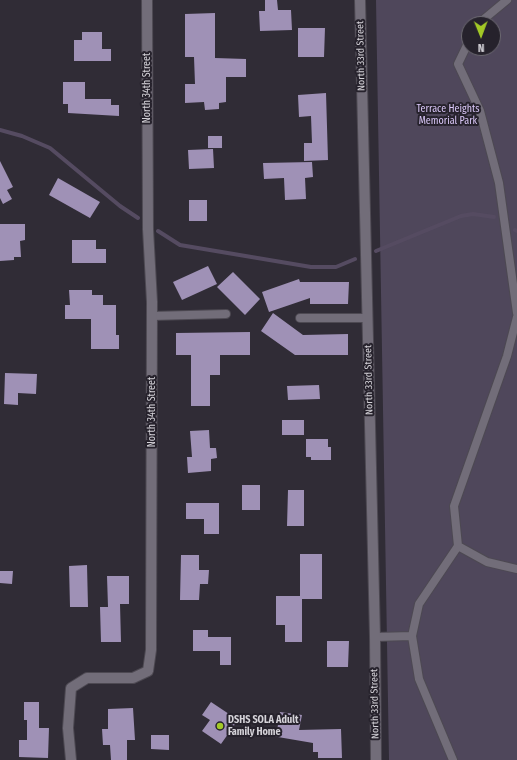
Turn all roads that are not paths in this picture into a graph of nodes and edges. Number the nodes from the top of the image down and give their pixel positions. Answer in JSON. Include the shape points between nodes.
{"nodes":[{"id":1,"x":147,"y":0,"type":"edge"},
{"id":2,"x":360,"y":0,"type":"edge"},
{"id":3,"x":507,"y":0,"type":"edge"},
{"id":4,"x":488,"y":16,"type":"edge"},
{"id":5,"x":462,"y":56,"type":"edge"},
{"id":6,"x":517,"y":313,"type":"edge"},
{"id":7,"x":226,"y":314,"type":"dead end"},
{"id":8,"x":152,"y":316,"type":"junction"},
{"id":9,"x":517,"y":317,"type":"edge"},
{"id":10,"x":300,"y":318,"type":"dead end"},
{"id":11,"x":367,"y":318,"type":"junction"},
{"id":12,"x":458,"y":546,"type":"junction"},
{"id":13,"x":517,"y":569,"type":"edge"},
{"id":14,"x":412,"y":636,"type":"junction"},
{"id":15,"x":375,"y":637,"type":"junction"},
{"id":16,"x":71,"y":760,"type":"edge"},
{"id":17,"x":376,"y":760,"type":"edge"},
{"id":18,"x":453,"y":760,"type":"edge"}],
"edges":[{"from":1,"to":8,"type":"street","name":"North 34th Street","via":[[148,229]]},
{"from":2,"to":11,"type":"street","name":"North 33rd Street"},
{"from":3,"to":4,"type":"lane"},
{"from":5,"to":6,"type":"lane","via":[[458,64],[480,111],[500,183]]},
{"from":7,"to":8,"type":"lane"},
{"from":8,"to":16,"type":"street","name":"North 34th Street","via":[[151,650],[148,671],[133,678],[87,678],[71,688],[68,728]]},
{"from":9,"to":12,"type":"lane","via":[[507,356],[454,506]]},
{"from":10,"to":11,"type":"lane"},
{"from":11,"to":15,"type":"street","name":"North 33rd Street"},
{"from":12,"to":13,"type":"lane","via":[[487,562]]},
{"from":12,"to":14,"type":"lane","via":[[420,604]]},
{"from":14,"to":15,"type":"lane"},
{"from":14,"to":18,"type":"lane","via":[[418,679]]},
{"from":15,"to":17,"type":"street","name":"North 33rd Street"}]}
